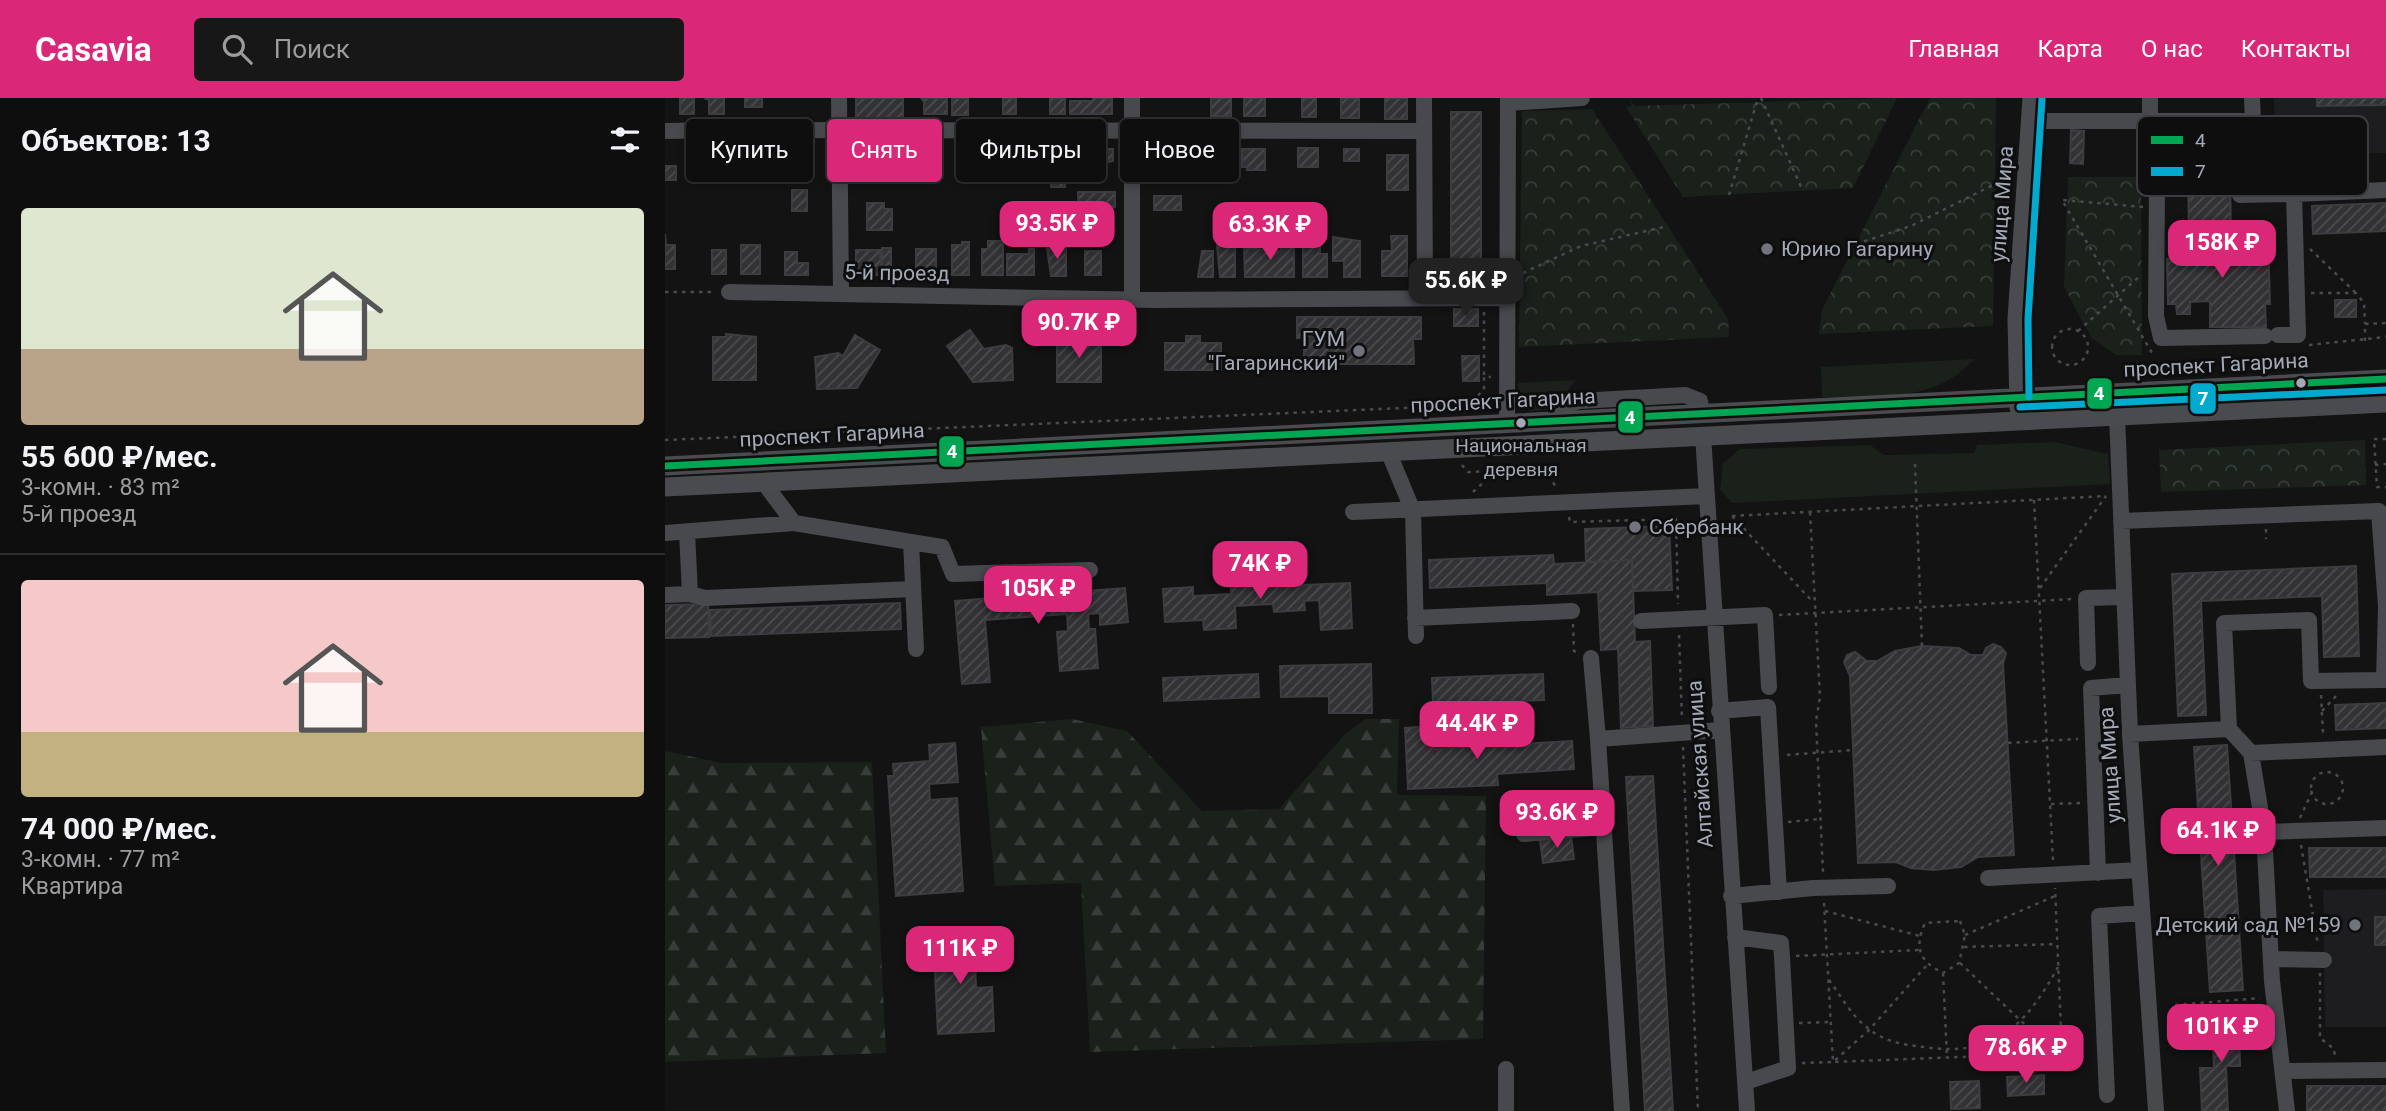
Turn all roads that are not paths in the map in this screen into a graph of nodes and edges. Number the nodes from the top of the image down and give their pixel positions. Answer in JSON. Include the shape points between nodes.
{"nodes":[{"id":1,"x":839,"y":98,"type":"edge"},
{"id":2,"x":1132,"y":98,"type":"edge"},
{"id":3,"x":1424,"y":98,"type":"edge"},
{"id":4,"x":1582,"y":98,"type":"edge"},
{"id":5,"x":2032,"y":98,"type":"edge"},
{"id":6,"x":2150,"y":98,"type":"edge"},
{"id":7,"x":2252,"y":98,"type":"edge"},
{"id":8,"x":1508,"y":100,"type":"edge"},
{"id":9,"x":2150,"y":116,"type":"edge"},
{"id":10,"x":2253,"y":116,"type":"edge"},
{"id":11,"x":840,"y":119,"type":"edge"},
{"id":12,"x":1133,"y":119,"type":"edge"},
{"id":13,"x":2031,"y":121,"type":"junction"},
{"id":14,"x":2137,"y":122,"type":"edge"},
{"id":15,"x":665,"y":131,"type":"edge"},
{"id":16,"x":686,"y":131,"type":"edge"},
{"id":17,"x":942,"y":131,"type":"edge"},
{"id":18,"x":1424,"y":131,"type":"junction"},
{"id":19,"x":1239,"y":132,"type":"edge"},
{"id":20,"x":1120,"y":133,"type":"edge"},
{"id":21,"x":840,"y":182,"type":"edge"},
{"id":22,"x":1133,"y":182,"type":"edge"},
{"id":23,"x":2386,"y":190,"type":"edge"},
{"id":24,"x":2368,"y":191,"type":"edge"},
{"id":25,"x":2157,"y":196,"type":"edge"},
{"id":26,"x":2294,"y":196,"type":"edge"},
{"id":27,"x":729,"y":292,"type":"road end"},
{"id":28,"x":841,"y":293,"type":"junction"},
{"id":29,"x":1132,"y":298,"type":"junction"},
{"id":30,"x":1425,"y":298,"type":"junction"},
{"id":31,"x":1507,"y":298,"type":"junction"},
{"id":32,"x":2386,"y":379,"type":"edge"},
{"id":33,"x":2019,"y":397,"type":"junction"},
{"id":34,"x":2386,"y":403,"type":"edge"},
{"id":35,"x":1702,"y":413,"type":"junction"},
{"id":36,"x":2117,"y":416,"type":"junction"},
{"id":37,"x":2020,"y":421,"type":"junction"},
{"id":38,"x":1507,"y":424,"type":"junction"},
{"id":39,"x":1703,"y":435,"type":"junction"},
{"id":40,"x":1508,"y":444,"type":"junction"},
{"id":41,"x":1388,"y":451,"type":"junction"},
{"id":42,"x":665,"y":466,"type":"edge"},
{"id":43,"x":764,"y":482,"type":"junction"},
{"id":44,"x":665,"y":487,"type":"edge"},
{"id":45,"x":1706,"y":496,"type":"junction"},
{"id":46,"x":1413,"y":511,"type":"junction"},
{"id":47,"x":2383,"y":511,"type":"edge"},
{"id":48,"x":1353,"y":512,"type":"dead end"},
{"id":49,"x":2121,"y":521,"type":"junction"},
{"id":50,"x":793,"y":523,"type":"junction"},
{"id":51,"x":687,"y":532,"type":"junction"},
{"id":52,"x":665,"y":533,"type":"edge"},
{"id":53,"x":911,"y":542,"type":"junction"},
{"id":54,"x":1090,"y":570,"type":"dead end"},
{"id":55,"x":913,"y":589,"type":"junction"},
{"id":56,"x":690,"y":594,"type":"junction"},
{"id":57,"x":665,"y":595,"type":"edge"},
{"id":58,"x":2123,"y":597,"type":"junction"},
{"id":59,"x":2386,"y":607,"type":"edge"},
{"id":60,"x":1572,"y":611,"type":"road end"},
{"id":61,"x":1415,"y":618,"type":"junction"},
{"id":62,"x":1714,"y":619,"type":"junction"},
{"id":63,"x":1641,"y":621,"type":"dead end"},
{"id":64,"x":1416,"y":636,"type":"dead end"},
{"id":65,"x":916,"y":649,"type":"dead end"},
{"id":66,"x":1591,"y":657,"type":"road end"},
{"id":67,"x":2088,"y":663,"type":"dead end"},
{"id":68,"x":2127,"y":685,"type":"junction"},
{"id":69,"x":1769,"y":687,"type":"dead end"},
{"id":70,"x":1719,"y":711,"type":"junction"},
{"id":71,"x":2229,"y":729,"type":"junction"},
{"id":72,"x":1721,"y":730,"type":"junction"},
{"id":73,"x":2130,"y":734,"type":"junction"},
{"id":74,"x":1598,"y":739,"type":"junction"},
{"id":75,"x":2386,"y":747,"type":"edge"},
{"id":76,"x":2251,"y":753,"type":"junction"},
{"id":77,"x":1604,"y":827,"type":"junction"},
{"id":78,"x":2386,"y":828,"type":"edge"},
{"id":79,"x":2264,"y":832,"type":"junction"},
{"id":80,"x":1524,"y":834,"type":"dead end"},
{"id":81,"x":2139,"y":870,"type":"junction"},
{"id":82,"x":2098,"y":873,"type":"junction"},
{"id":83,"x":1988,"y":878,"type":"dead end"},
{"id":84,"x":1888,"y":886,"type":"dead end"},
{"id":85,"x":1779,"y":892,"type":"junction"},
{"id":86,"x":1731,"y":896,"type":"junction"},
{"id":87,"x":2142,"y":913,"type":"junction"},
{"id":88,"x":1735,"y":937,"type":"junction"},
{"id":89,"x":2271,"y":959,"type":"junction"},
{"id":90,"x":2322,"y":960,"type":"road end"},
{"id":91,"x":1506,"y":1069,"type":"dead end"},
{"id":92,"x":2386,"y":1070,"type":"edge"},
{"id":93,"x":2283,"y":1071,"type":"junction"},
{"id":94,"x":1746,"y":1082,"type":"junction"},
{"id":95,"x":2107,"y":1095,"type":"dead end"},
{"id":96,"x":1506,"y":1111,"type":"edge"},
{"id":97,"x":1622,"y":1111,"type":"edge"},
{"id":98,"x":1747,"y":1111,"type":"edge"},
{"id":99,"x":2156,"y":1111,"type":"edge"},
{"id":100,"x":2287,"y":1111,"type":"edge"}],
"edges":[{"from":1,"to":11,"type":"street"},
{"from":2,"to":12,"type":"street"},
{"from":3,"to":18,"type":"street"},
{"from":4,"to":8,"type":"street"},
{"from":5,"to":13,"type":"main road","name":"улица Мира"},
{"from":6,"to":9,"type":"street"},
{"from":7,"to":10,"type":"street"},
{"from":8,"to":31,"type":"street"},
{"from":13,"to":14,"type":"street"},
{"from":13,"to":33,"type":"main road","name":"улица Мира","via":[[2017,318]]},
{"from":15,"to":16,"type":"street"},
{"from":17,"to":20,"type":"street"},
{"from":18,"to":19,"type":"street"},
{"from":18,"to":30,"type":"street"},
{"from":21,"to":28,"type":"street"},
{"from":22,"to":29,"type":"street"},
{"from":23,"to":24,"type":"street"},
{"from":25,"to":26,"type":"street","via":[[2156,316],[2161,338],[2298,335]]},
{"from":27,"to":28,"type":"street","name":"5-й проезд"},
{"from":28,"to":29,"type":"street","name":"5-й проезд"},
{"from":29,"to":30,"type":"street","name":"5-й проезд"},
{"from":30,"to":31,"type":"street","name":"5-й проезд"},
{"from":31,"to":38,"type":"street"},
{"from":32,"to":33,"type":"main road","name":"проспект Гагарина"},
{"from":33,"to":35,"type":"main road","name":"проспект Гагарина"},
{"from":33,"to":37,"type":"main road","name":"улица Мира"},
{"from":34,"to":36,"type":"main road","name":"проспект Гагарина"},
{"from":35,"to":38,"type":"main road","name":"проспект Гагарина"},
{"from":35,"to":39,"type":"main road","name":"Алтайская улица"},
{"from":36,"to":37,"type":"main road","name":"проспект Гагарина"},
{"from":36,"to":49,"type":"street","name":"улица Мира"},
{"from":37,"to":39,"type":"main road","name":"проспект Гагарина"},
{"from":38,"to":40,"type":"main road"},
{"from":38,"to":42,"type":"main road","name":"проспект Гагарина"},
{"from":39,"to":40,"type":"main road","name":"проспект Гагарина"},
{"from":39,"to":45,"type":"street","name":"Алтайская улица"},
{"from":40,"to":41,"type":"main road","name":"проспект Гагарина"},
{"from":41,"to":43,"type":"main road","name":"проспект Гагарина"},
{"from":41,"to":46,"type":"street"},
{"from":43,"to":44,"type":"main road","name":"проспект Гагарина"},
{"from":43,"to":50,"type":"street"},
{"from":45,"to":46,"type":"street"},
{"from":45,"to":62,"type":"street","name":"Алтайская улица"},
{"from":46,"to":48,"type":"street"},
{"from":46,"to":61,"type":"street"},
{"from":47,"to":49,"type":"street"},
{"from":47,"to":59,"type":"street"},
{"from":49,"to":58,"type":"street","name":"улица Мира"},
{"from":50,"to":51,"type":"street"},
{"from":50,"to":53,"type":"street"},
{"from":51,"to":52,"type":"street"},
{"from":51,"to":56,"type":"street"},
{"from":53,"to":54,"type":"street","via":[[942,547],[953,574]]},
{"from":53,"to":55,"type":"street"},
{"from":55,"to":56,"type":"street","via":[[705,598]]},
{"from":55,"to":65,"type":"street"},
{"from":56,"to":57,"type":"street"},
{"from":58,"to":67,"type":"street","via":[[2086,598]]},
{"from":58,"to":68,"type":"street","name":"улица Мира"},
{"from":59,"to":71,"type":"street","via":[[2384,680],[2311,681],[2309,620],[2224,623]]},
{"from":60,"to":61,"type":"street"},
{"from":61,"to":64,"type":"street"},
{"from":62,"to":63,"type":"street"},
{"from":62,"to":69,"type":"street","via":[[1765,615]]},
{"from":62,"to":70,"type":"street","name":"Алтайская улица"},
{"from":66,"to":74,"type":"street"},
{"from":68,"to":73,"type":"street","name":"улица Мира"},
{"from":68,"to":82,"type":"street","via":[[2091,688]]},
{"from":70,"to":72,"type":"street","name":"Алтайская улица"},
{"from":70,"to":85,"type":"street","via":[[1768,707]]},
{"from":71,"to":73,"type":"street"},
{"from":71,"to":76,"type":"street"},
{"from":72,"to":74,"type":"street"},
{"from":72,"to":86,"type":"street","name":"Алтайская улица"},
{"from":73,"to":81,"type":"street","name":"улица Мира"},
{"from":74,"to":77,"type":"street"},
{"from":75,"to":76,"type":"street"},
{"from":76,"to":79,"type":"street"},
{"from":77,"to":80,"type":"street"},
{"from":77,"to":97,"type":"street"},
{"from":78,"to":79,"type":"street"},
{"from":79,"to":89,"type":"street"},
{"from":81,"to":82,"type":"street"},
{"from":81,"to":87,"type":"street","name":"улица Мира"},
{"from":82,"to":83,"type":"street"},
{"from":84,"to":85,"type":"street"},
{"from":85,"to":86,"type":"street"},
{"from":86,"to":88,"type":"street","name":"Алтайская улица"},
{"from":87,"to":95,"type":"street","via":[[2099,916]]},
{"from":87,"to":99,"type":"street","name":"улица Мира"},
{"from":88,"to":94,"type":"street","name":"Алтайская улица"},
{"from":88,"to":94,"type":"street","via":[[1781,943],[1788,1068]]},
{"from":89,"to":90,"type":"street"},
{"from":89,"to":93,"type":"street"},
{"from":91,"to":96,"type":"street"},
{"from":92,"to":93,"type":"street"},
{"from":93,"to":100,"type":"street"},
{"from":94,"to":98,"type":"street","name":"Алтайская улица"}]}
